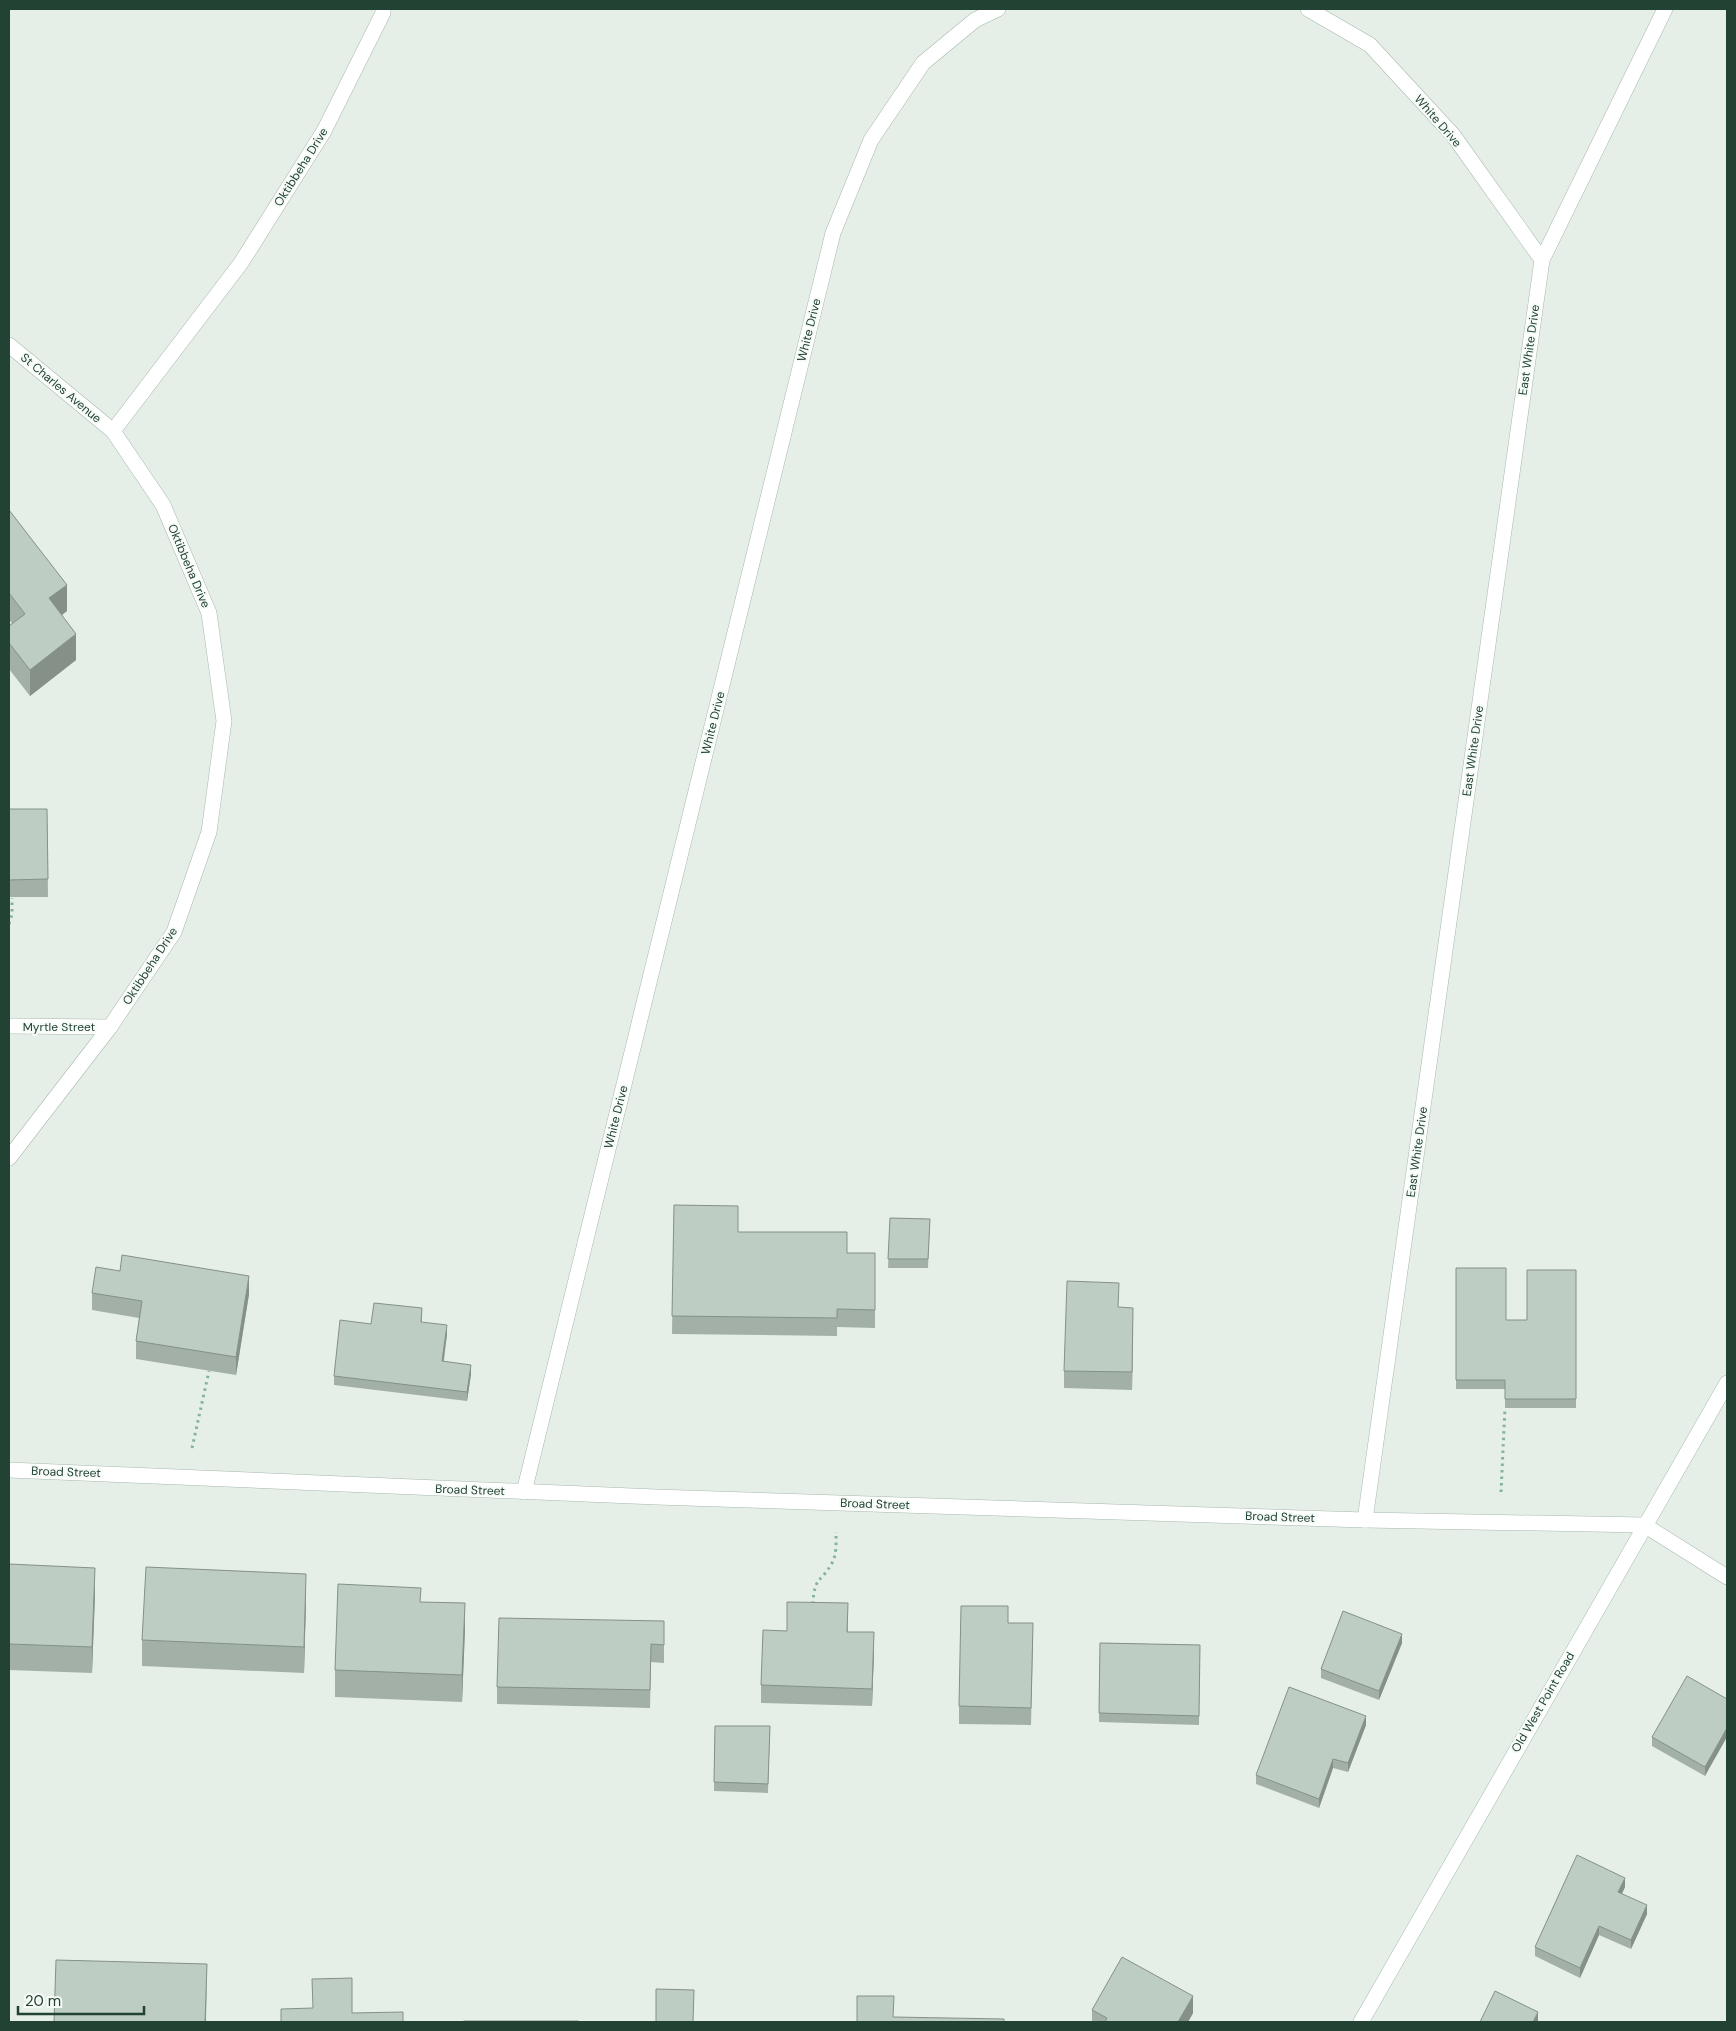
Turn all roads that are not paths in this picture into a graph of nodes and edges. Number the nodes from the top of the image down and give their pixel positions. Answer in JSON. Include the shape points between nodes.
{"nodes":[{"id":1,"x":383,"y":9,"type":"edge"},
{"id":2,"x":998,"y":9,"type":"edge"},
{"id":3,"x":1308,"y":9,"type":"edge"},
{"id":4,"x":1665,"y":9,"type":"edge"},
{"id":5,"x":1542,"y":260,"type":"junction"},
{"id":6,"x":9,"y":345,"type":"edge"},
{"id":7,"x":113,"y":431,"type":"junction"},
{"id":8,"x":9,"y":1026,"type":"edge"},
{"id":9,"x":110,"y":1027,"type":"junction"},
{"id":10,"x":9,"y":1158,"type":"edge"},
{"id":11,"x":1727,"y":1383,"type":"edge"},
{"id":12,"x":9,"y":1470,"type":"edge"},
{"id":13,"x":524,"y":1492,"type":"junction"},
{"id":14,"x":1365,"y":1520,"type":"junction"},
{"id":15,"x":1644,"y":1525,"type":"junction"},
{"id":16,"x":1727,"y":1577,"type":"edge"},
{"id":17,"x":1361,"y":2022,"type":"edge"}],
"edges":[{"from":1,"to":7,"type":"street","name":"Oktibbeha Drive","via":[[324,131],[240,264]]},
{"from":2,"to":13,"type":"street","name":"White Drive","via":[[975,20],[923,63],[871,140],[833,233]]},
{"from":3,"to":5,"type":"street","name":"White Drive","via":[[1370,45],[1453,135]]},
{"from":4,"to":5,"type":"street","name":"East White Drive"},
{"from":5,"to":14,"type":"street","name":"East White Drive"},
{"from":6,"to":7,"type":"street","name":"St Charles Avenue"},
{"from":7,"to":9,"type":"street","name":"Oktibbeha Drive","via":[[163,505],[209,613],[224,721],[209,832],[174,932]]},
{"from":8,"to":9,"type":"street","name":"Myrtle Street"},
{"from":9,"to":10,"type":"street","name":"Oktibbeha Drive"},
{"from":11,"to":15,"type":"street","name":"Old West Point Road"},
{"from":12,"to":13,"type":"street","name":"Broad Street"},
{"from":13,"to":14,"type":"street","name":"Broad Street"},
{"from":14,"to":15,"type":"street","name":"Broad Street"},
{"from":15,"to":16,"type":"street"},
{"from":15,"to":17,"type":"street","name":"Old West Point Road"}]}
